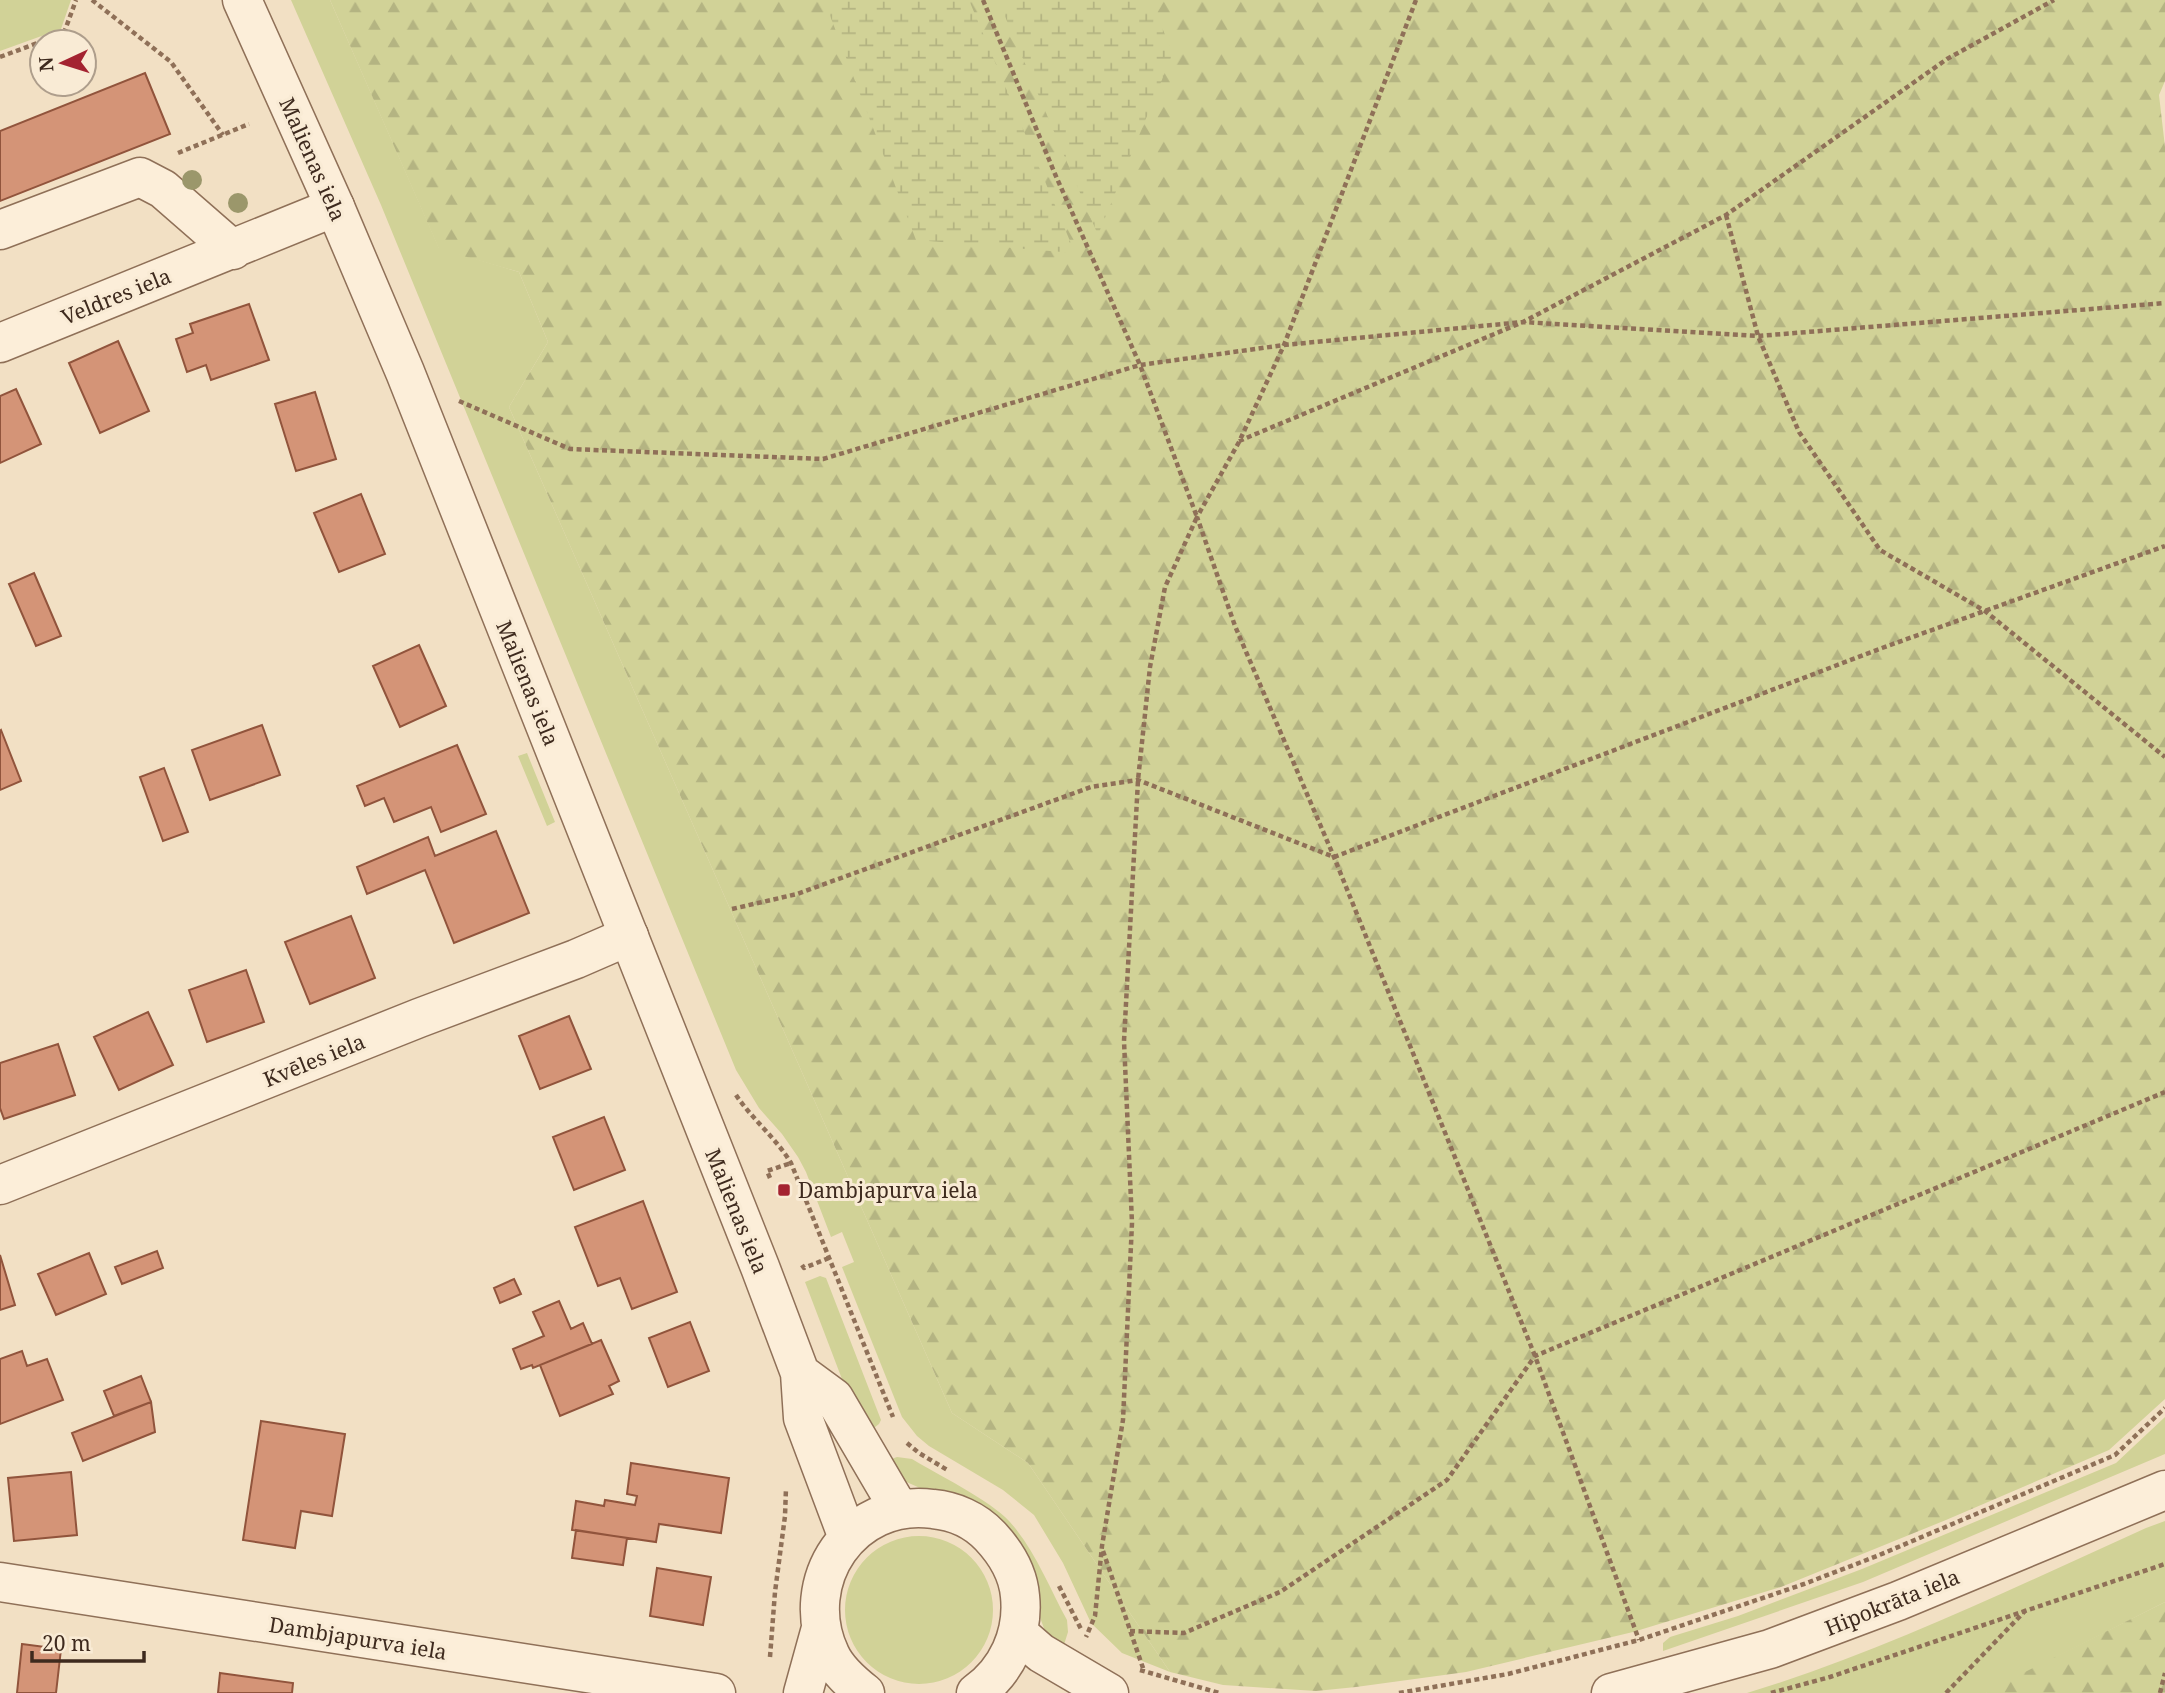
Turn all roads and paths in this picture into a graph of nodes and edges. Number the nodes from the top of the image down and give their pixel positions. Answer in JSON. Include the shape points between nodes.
{"nodes":[{"id":1,"x":76,"y":0,"type":"edge"},
{"id":2,"x":92,"y":0,"type":"edge"},
{"id":3,"x":242,"y":0,"type":"edge"},
{"id":4,"x":983,"y":0,"type":"edge"},
{"id":5,"x":1416,"y":0,"type":"edge"},
{"id":6,"x":2054,"y":0,"type":"edge"},
{"id":7,"x":0,"y":57,"type":"edge"},
{"id":8,"x":249,"y":124,"type":"dead end"},
{"id":9,"x":223,"y":135,"type":"junction"},
{"id":10,"x":140,"y":177,"type":"junction"},
{"id":11,"x":335,"y":207,"type":"junction"},
{"id":12,"x":1726,"y":215,"type":"junction"},
{"id":13,"x":0,"y":230,"type":"edge"},
{"id":14,"x":233,"y":250,"type":"junction"},
{"id":15,"x":2165,"y":303,"type":"edge"},
{"id":16,"x":1523,"y":322,"type":"junction"},
{"id":17,"x":1758,"y":336,"type":"junction"},
{"id":18,"x":0,"y":343,"type":"edge"},
{"id":19,"x":1284,"y":345,"type":"junction"},
{"id":20,"x":1140,"y":365,"type":"junction"},
{"id":21,"x":405,"y":372,"type":"junction"},
{"id":22,"x":1239,"y":442,"type":"junction"},
{"id":23,"x":1197,"y":517,"type":"junction"},
{"id":24,"x":2165,"y":546,"type":"edge"},
{"id":25,"x":1985,"y":611,"type":"junction"},
{"id":26,"x":2165,"y":757,"type":"edge"},
{"id":27,"x":1138,"y":780,"type":"junction"},
{"id":28,"x":1334,"y":857,"type":"junction"},
{"id":29,"x":732,"y":909,"type":"dead end"},
{"id":30,"x":629,"y":936,"type":"junction"},
{"id":31,"x":732,"y":1090,"type":"dead end"},
{"id":32,"x":2165,"y":1092,"type":"edge"},
{"id":33,"x":791,"y":1163,"type":"junction"},
{"id":34,"x":771,"y":1183,"type":"dead end"},
{"id":35,"x":0,"y":1185,"type":"edge"},
{"id":36,"x":799,"y":1256,"type":"dead end"},
{"id":37,"x":829,"y":1258,"type":"junction"},
{"id":38,"x":1535,"y":1356,"type":"junction"},
{"id":39,"x":800,"y":1373,"type":"junction"},
{"id":40,"x":2165,"y":1408,"type":"edge"},
{"id":41,"x":894,"y":1421,"type":"dead end"},
{"id":42,"x":902,"y":1437,"type":"dead end"},
{"id":43,"x":951,"y":1472,"type":"dead end"},
{"id":44,"x":786,"y":1479,"type":"dead end"},
{"id":45,"x":2165,"y":1490,"type":"edge"},
{"id":46,"x":899,"y":1509,"type":"junction"},
{"id":47,"x":848,"y":1538,"type":"junction"},
{"id":48,"x":1102,"y":1546,"type":"junction"},
{"id":49,"x":2165,"y":1564,"type":"edge"},
{"id":50,"x":0,"y":1582,"type":"edge"},
{"id":51,"x":1058,"y":1582,"type":"dead end"},
{"id":52,"x":2025,"y":1611,"type":"junction"},
{"id":53,"x":821,"y":1628,"type":"junction"},
{"id":54,"x":1130,"y":1630,"type":"junction"},
{"id":55,"x":1018,"y":1633,"type":"junction"},
{"id":56,"x":1086,"y":1638,"type":"junction"},
{"id":57,"x":1639,"y":1640,"type":"junction"},
{"id":58,"x":1095,"y":1646,"type":"dead end"},
{"id":59,"x":770,"y":1668,"type":"dead end"},
{"id":60,"x":1144,"y":1672,"type":"junction"},
{"id":61,"x":2165,"y":1673,"type":"edge"},
{"id":62,"x":1122,"y":1681,"type":"edge"},
{"id":63,"x":984,"y":1692,"type":"edge"},
{"id":64,"x":716,"y":1693,"type":"edge"},
{"id":65,"x":803,"y":1693,"type":"edge"},
{"id":66,"x":865,"y":1693,"type":"edge"},
{"id":67,"x":1220,"y":1693,"type":"edge"},
{"id":68,"x":1399,"y":1693,"type":"edge"},
{"id":69,"x":1611,"y":1693,"type":"edge"},
{"id":70,"x":1771,"y":1693,"type":"edge"},
{"id":71,"x":1946,"y":1693,"type":"edge"},
{"id":72,"x":2160,"y":1693,"type":"edge"}],
"edges":[{"from":1,"to":7,"type":"path","via":[[64,33]]},
{"from":2,"to":9,"type":"path","via":[[171,62]]},
{"from":3,"to":11,"type":"street","name":"Malienas iela"},
{"from":4,"to":20,"type":"path"},
{"from":5,"to":19,"type":"path"},
{"from":6,"to":12,"type":"path","via":[[1947,59]]},
{"from":8,"to":9,"type":"path"},
{"from":9,"to":10,"type":"path","via":[[153,163]]},
{"from":10,"to":13,"type":"street"},
{"from":10,"to":14,"type":"street","via":[[163,188]]},
{"from":11,"to":14,"type":"street","name":"Veldres iela"},
{"from":11,"to":21,"type":"street","name":"Malienas iela"},
{"from":12,"to":16,"type":"path"},
{"from":12,"to":17,"type":"path"},
{"from":14,"to":18,"type":"street","name":"Veldres iela"},
{"from":15,"to":17,"type":"path"},
{"from":16,"to":17,"type":"path"},
{"from":16,"to":19,"type":"path"},
{"from":16,"to":22,"type":"path"},
{"from":17,"to":25,"type":"path","via":[[1799,432],[1880,550]]},
{"from":19,"to":20,"type":"path"},
{"from":19,"to":22,"type":"path"},
{"from":20,"to":21,"type":"path","via":[[823,459],[570,449],[450,397]]},
{"from":20,"to":23,"type":"path"},
{"from":21,"to":30,"type":"street","name":"Malienas iela"},
{"from":22,"to":23,"type":"path"},
{"from":23,"to":27,"type":"path","via":[[1165,587],[1150,667]]},
{"from":23,"to":28,"type":"path","via":[[1235,626]]},
{"from":24,"to":25,"type":"path"},
{"from":25,"to":26,"type":"path"},
{"from":25,"to":28,"type":"path"},
{"from":27,"to":28,"type":"path"},
{"from":27,"to":29,"type":"path","via":[[1091,787],[797,894]]},
{"from":27,"to":48,"type":"path","via":[[1124,1041],[1132,1223],[1123,1420]]},
{"from":28,"to":38,"type":"path"},
{"from":30,"to":35,"type":"street","name":"Kvēles iela"},
{"from":30,"to":39,"type":"street","name":"Malienas iela"},
{"from":31,"to":33,"type":"path"},
{"from":32,"to":38,"type":"path"},
{"from":33,"to":34,"type":"path","via":[[767,1171]]},
{"from":33,"to":37,"type":"path"},
{"from":36,"to":37,"type":"path","via":[[804,1268]]},
{"from":37,"to":41,"type":"path"},
{"from":38,"to":54,"type":"path","via":[[1447,1480],[1280,1592],[1184,1633]]},
{"from":38,"to":57,"type":"path"},
{"from":39,"to":46,"type":"street","via":[[834,1398]]},
{"from":39,"to":47,"type":"street","name":"Malienas iela","via":[[803,1418]]},
{"from":40,"to":57,"type":"path","via":[[2115,1455],[1804,1584]]},
{"from":42,"to":43,"type":"path"},
{"from":44,"to":59,"type":"path"},
{"from":45,"to":69,"type":"street","name":"Hipokrāta iela","via":[[1770,1649]]},
{"from":46,"to":47,"type":"street","via":[[871,1520]]},
{"from":46,"to":55,"type":"street","via":[[944,1510],[985,1530],[1016,1577],[1022,1610]]},
{"from":47,"to":53,"type":"street","via":[[823,1579]]},
{"from":48,"to":54,"type":"path"},
{"from":48,"to":56,"type":"path","via":[[1095,1616]]},
{"from":49,"to":52,"type":"path"},
{"from":50,"to":64,"type":"street","name":"Dambjapurva iela"},
{"from":51,"to":56,"type":"path"},
{"from":52,"to":70,"type":"path"},
{"from":52,"to":71,"type":"path"},
{"from":53,"to":65,"type":"street"},
{"from":53,"to":66,"type":"street","via":[[830,1655],[847,1679]]},
{"from":54,"to":60,"type":"path"},
{"from":55,"to":62,"type":"street","via":[[1041,1653]]},
{"from":55,"to":63,"type":"street","via":[[1004,1665]]},
{"from":56,"to":58,"type":"path"},
{"from":57,"to":68,"type":"path","via":[[1508,1674]]},
{"from":60,"to":62,"type":"path"},
{"from":60,"to":67,"type":"path"},
{"from":61,"to":72,"type":"path"}]}
